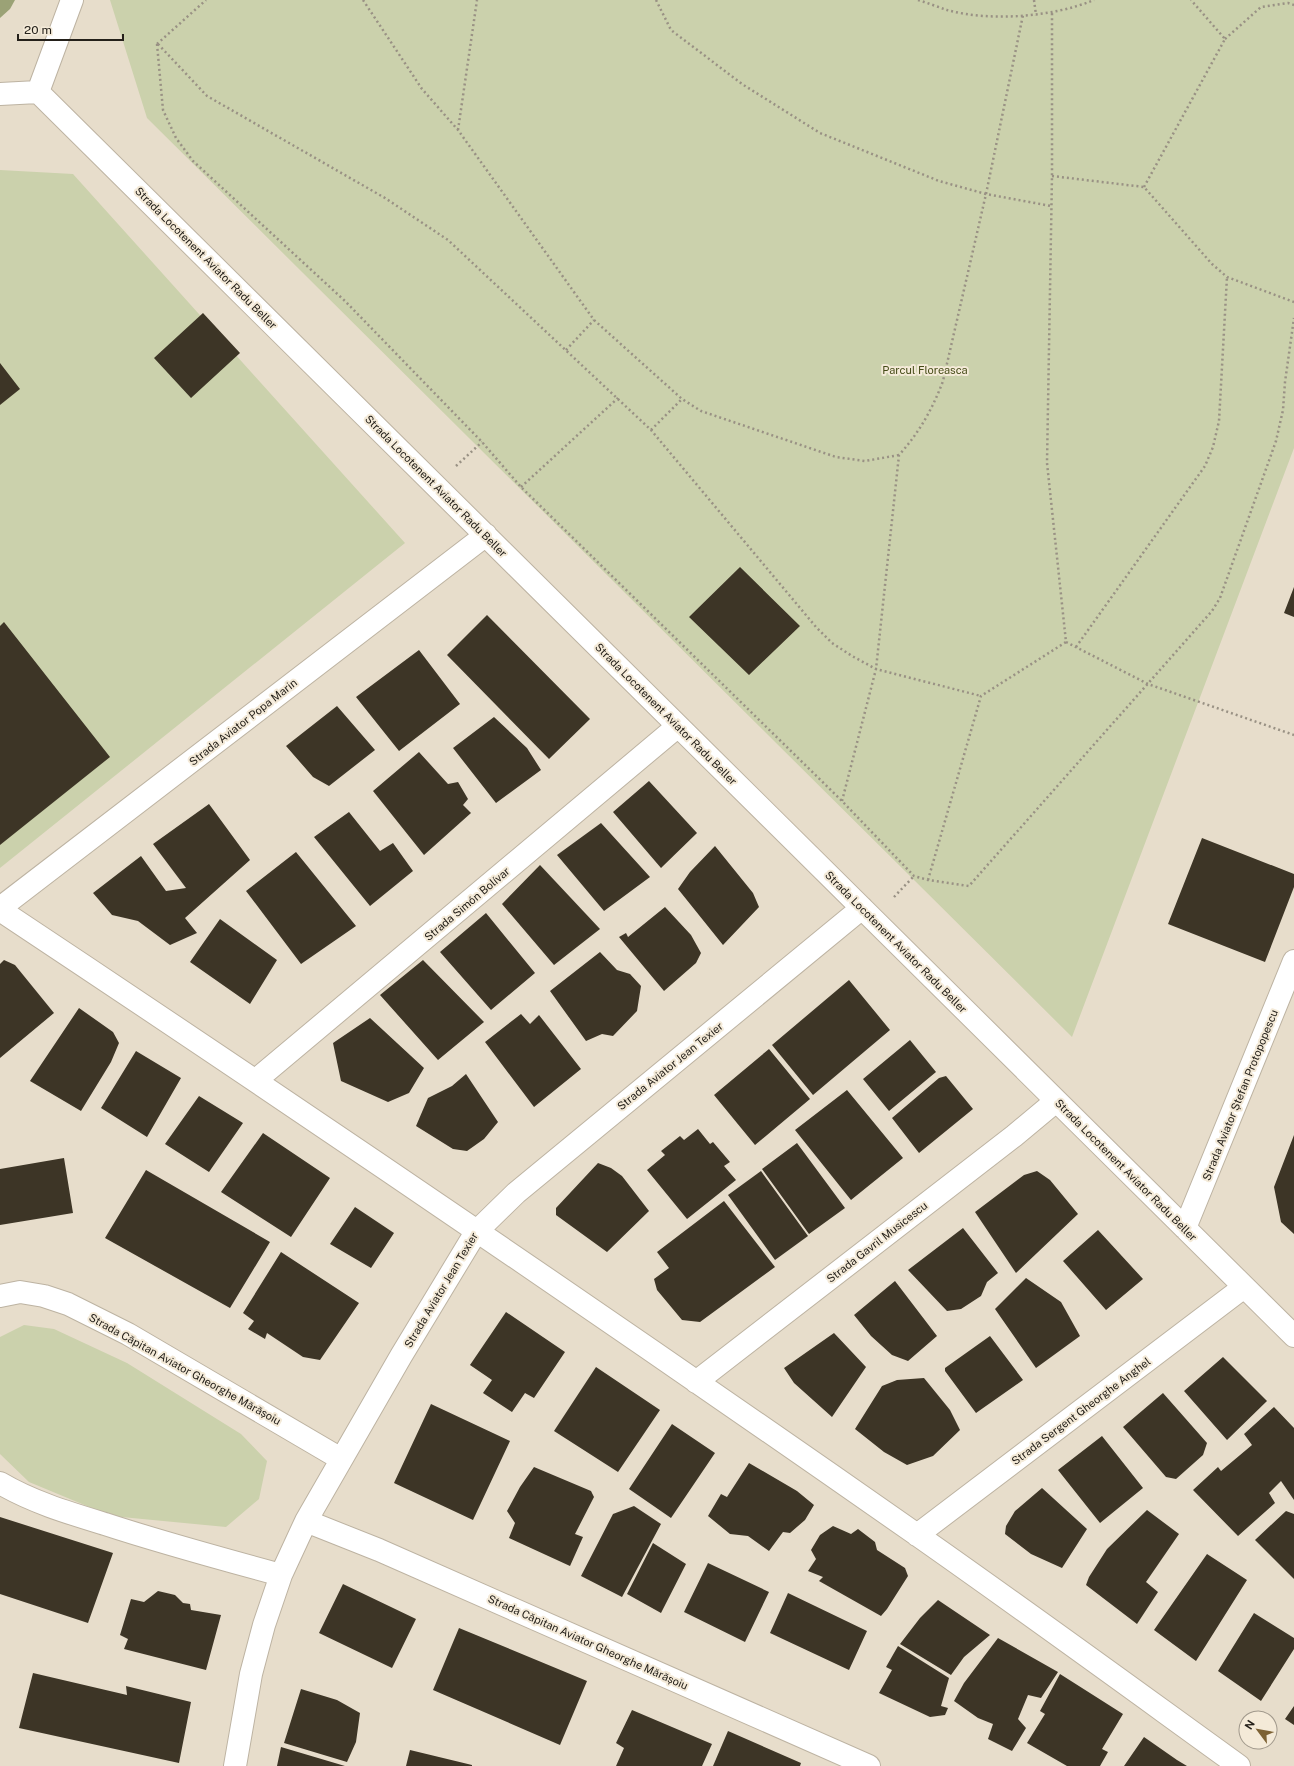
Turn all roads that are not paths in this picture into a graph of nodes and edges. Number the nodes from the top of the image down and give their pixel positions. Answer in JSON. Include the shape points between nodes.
{"nodes":[{"id":1,"x":72,"y":0,"type":"edge"},
{"id":2,"x":38,"y":92,"type":"junction"},
{"id":3,"x":0,"y":94,"type":"edge"},
{"id":4,"x":486,"y":536,"type":"junction"},
{"id":5,"x":678,"y":726,"type":"junction"},
{"id":6,"x":862,"y":908,"type":"junction"},
{"id":7,"x":0,"y":909,"type":"edge"},
{"id":8,"x":1294,"y":961,"type":"edge"},
{"id":9,"x":256,"y":1080,"type":"junction"},
{"id":10,"x":1056,"y":1101,"type":"junction"},
{"id":11,"x":1185,"y":1228,"type":"junction"},
{"id":12,"x":476,"y":1232,"type":"junction"},
{"id":13,"x":1244,"y":1287,"type":"junction"},
{"id":14,"x":0,"y":1296,"type":"edge"},
{"id":15,"x":1294,"y":1336,"type":"edge"},
{"id":16,"x":696,"y":1382,"type":"junction"},
{"id":17,"x":341,"y":1459,"type":"junction"},
{"id":18,"x":0,"y":1483,"type":"edge"},
{"id":19,"x":306,"y":1521,"type":"junction"},
{"id":20,"x":917,"y":1535,"type":"junction"},
{"id":21,"x":281,"y":1575,"type":"junction"},
{"id":22,"x":235,"y":1766,"type":"edge"},
{"id":23,"x":869,"y":1766,"type":"edge"},
{"id":24,"x":1239,"y":1766,"type":"edge"}],
"edges":[{"from":1,"to":2,"type":"street"},
{"from":2,"to":3,"type":"street"},
{"from":2,"to":4,"type":"street","name":"Strada Locotenent Aviator Radu Beller"},
{"from":4,"to":5,"type":"street","name":"Strada Locotenent Aviator Radu Beller"},
{"from":4,"to":7,"type":"street","name":"Strada Aviator Popa Marin"},
{"from":5,"to":6,"type":"street","name":"Strada Locotenent Aviator Radu Beller"},
{"from":5,"to":9,"type":"street","name":"Strada Simón Bolívar"},
{"from":6,"to":10,"type":"street","name":"Strada Locotenent Aviator Radu Beller"},
{"from":6,"to":12,"type":"street","name":"Strada Aviator Jean Texier","via":[[516,1193]]},
{"from":7,"to":9,"type":"street"},
{"from":8,"to":11,"type":"street","name":"Strada Aviator Ștefan Protopopescu"},
{"from":9,"to":12,"type":"street"},
{"from":10,"to":11,"type":"street","name":"Strada Locotenent Aviator Radu Beller"},
{"from":10,"to":16,"type":"street","name":"Strada Gavril Musicescu"},
{"from":11,"to":13,"type":"street","name":"Strada Locotenent Aviator Radu Beller"},
{"from":12,"to":16,"type":"street"},
{"from":12,"to":17,"type":"street","name":"Strada Aviator Jean Texier"},
{"from":13,"to":15,"type":"street","name":"Strada Locotenent Aviator Radu Beller"},
{"from":13,"to":20,"type":"street","name":"Strada Sergent Gheorghe Anghel"},
{"from":14,"to":17,"type":"street","name":"Strada Căpitan Aviator Gheorghe Mărășoiu","via":[[20,1292],[68,1304],[128,1334]]},
{"from":16,"to":20,"type":"street"},
{"from":17,"to":19,"type":"street","name":"Strada Aviator Jean Texier"},
{"from":18,"to":21,"type":"street","via":[[67,1512],[176,1547]]},
{"from":19,"to":21,"type":"street","name":"Strada Aviator Jean Texier"},
{"from":19,"to":23,"type":"street","name":"Strada Căpitan Aviator Gheorghe Mărășoiu","via":[[379,1550]]},
{"from":20,"to":24,"type":"street"},
{"from":21,"to":22,"type":"street","name":"Strada Aviator Jean Texier","via":[[251,1674]]}]}
